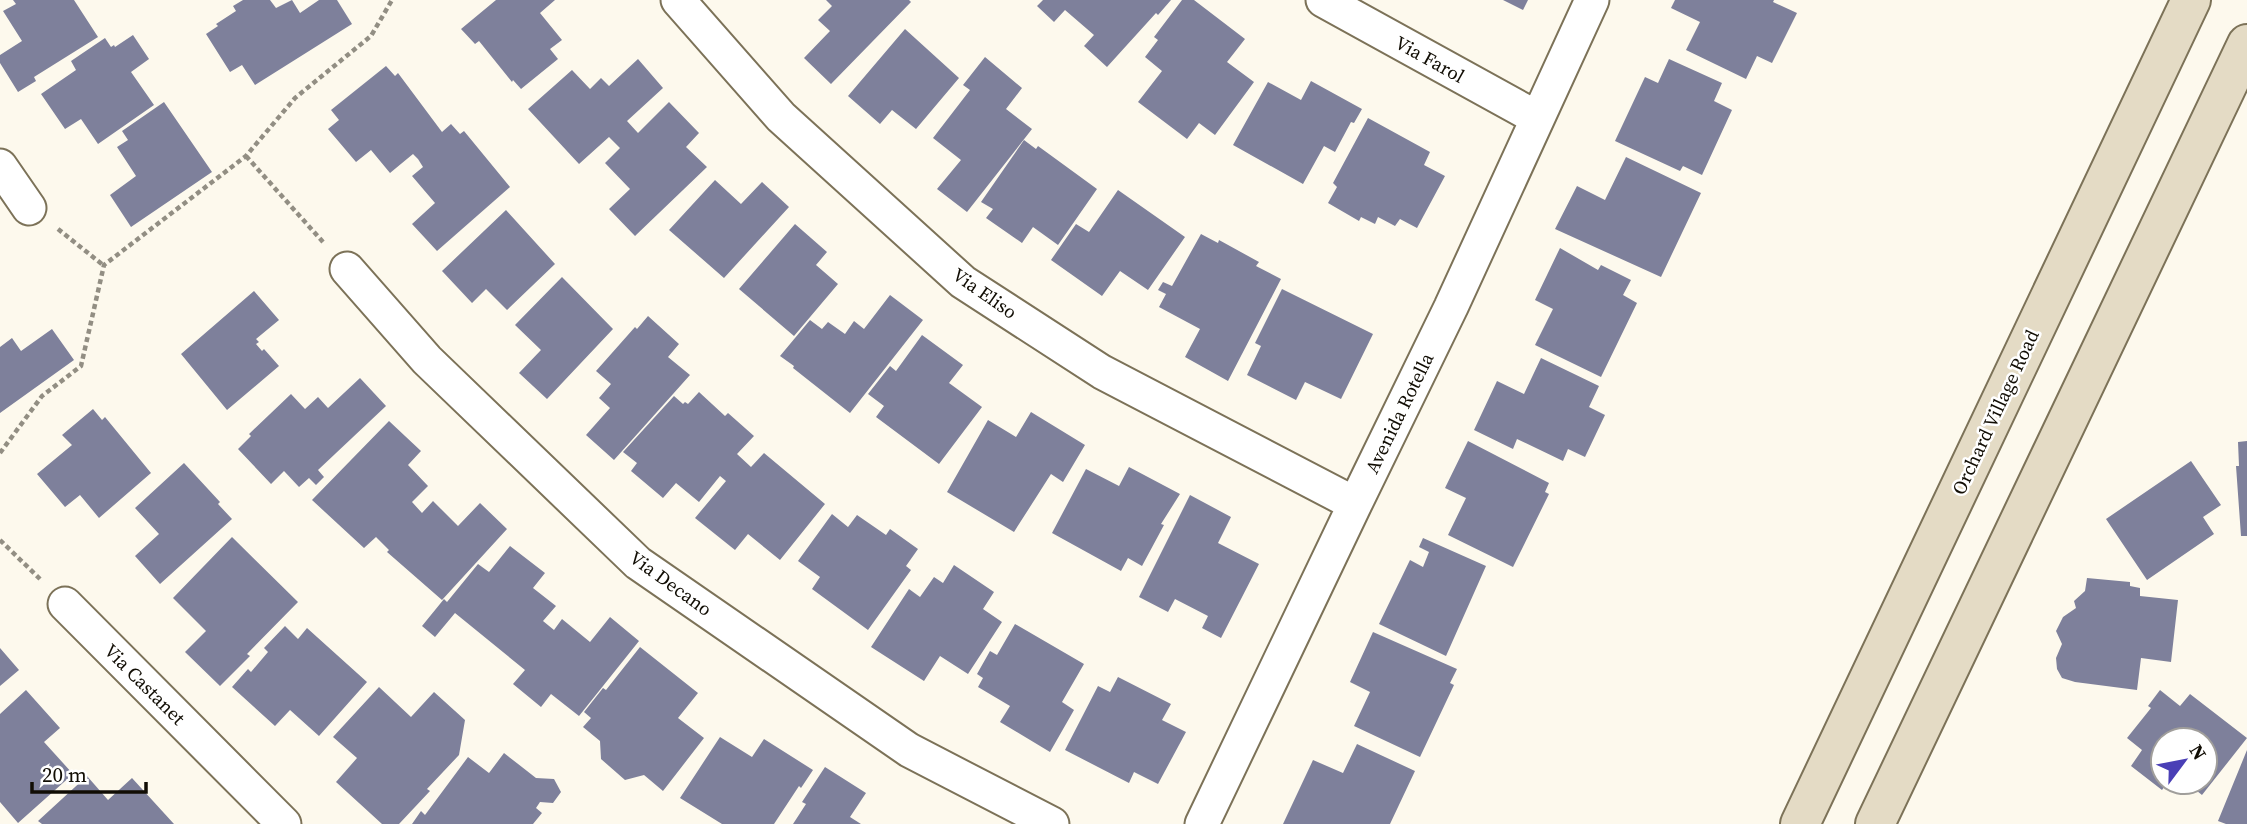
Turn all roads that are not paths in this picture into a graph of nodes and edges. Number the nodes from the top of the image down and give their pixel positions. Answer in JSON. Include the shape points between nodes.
{"nodes":[{"id":1,"x":678,"y":0,"type":"edge"},
{"id":2,"x":1323,"y":0,"type":"edge"},
{"id":3,"x":1592,"y":0,"type":"edge"},
{"id":4,"x":2191,"y":0,"type":"edge"},
{"id":5,"x":2247,"y":44,"type":"edge"},
{"id":6,"x":1538,"y":118,"type":"junction"},
{"id":7,"x":0,"y":166,"type":"edge"},
{"id":8,"x":29,"y":208,"type":"road end"},
{"id":9,"x":347,"y":269,"type":"road end"},
{"id":10,"x":1354,"y":504,"type":"junction"},
{"id":11,"x":65,"y":604,"type":"road end"},
{"id":12,"x":284,"y":824,"type":"edge"},
{"id":13,"x":1052,"y":824,"type":"edge"},
{"id":14,"x":1202,"y":824,"type":"edge"},
{"id":15,"x":1800,"y":824,"type":"edge"},
{"id":16,"x":1875,"y":824,"type":"edge"}],
"edges":[{"from":1,"to":10,"type":"street","name":"Via Eliso","via":[[781,117],[963,282],[1102,372]]},
{"from":2,"to":6,"type":"street","name":"Via Farol"},
{"from":3,"to":6,"type":"street","name":"Avenida Rotella"},
{"from":4,"to":15,"type":"main road","name":"Orchard Village Road"},
{"from":5,"to":16,"type":"main road"},
{"from":6,"to":10,"type":"street","name":"Avenida Rotella"},
{"from":7,"to":8,"type":"street"},
{"from":9,"to":13,"type":"street","name":"Via Decano","via":[[427,360],[639,563],[909,750]]},
{"from":10,"to":14,"type":"street","name":"Avenida Rotella"},
{"from":11,"to":12,"type":"street","name":"Via Castanet"}]}
